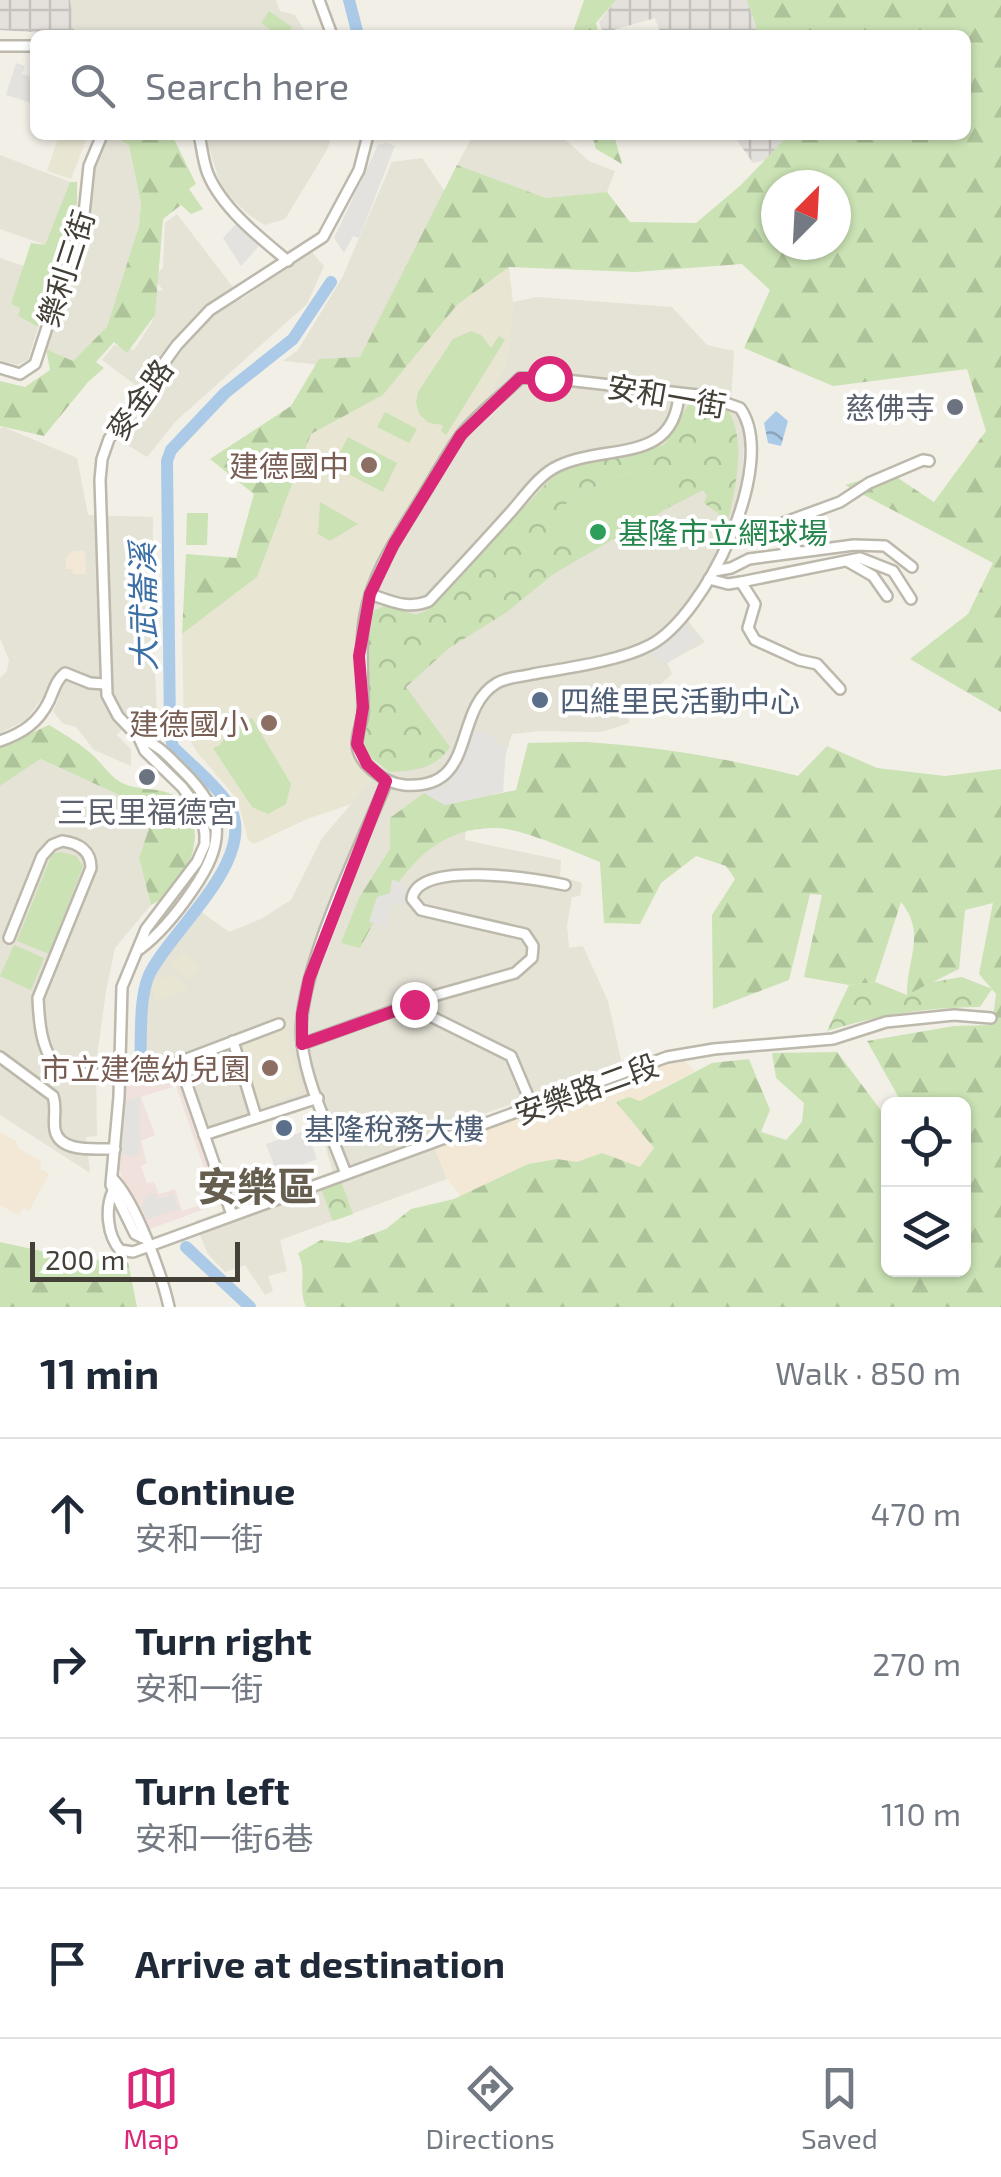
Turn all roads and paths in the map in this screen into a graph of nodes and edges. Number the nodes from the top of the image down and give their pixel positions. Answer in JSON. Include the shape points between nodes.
{"nodes":[{"id":1,"x":319,"y":0,"type":"edge"},
{"id":2,"x":330,"y":30,"type":"edge"},
{"id":3,"x":0,"y":46,"type":"edge"},
{"id":4,"x":30,"y":46,"type":"edge"},
{"id":5,"x":100,"y":140,"type":"edge"},
{"id":6,"x":200,"y":140,"type":"edge"},
{"id":7,"x":367,"y":140,"type":"edge"},
{"id":8,"x":288,"y":260,"type":"junction"},
{"id":9,"x":0,"y":368,"type":"edge"},
{"id":10,"x":679,"y":394,"type":"junction"},
{"id":11,"x":928,"y":461,"type":"dead end"},
{"id":12,"x":798,"y":551,"type":"junction"},
{"id":13,"x":847,"y":561,"type":"junction"},
{"id":14,"x":912,"y":567,"type":"dead end"},
{"id":15,"x":711,"y":575,"type":"junction"},
{"id":16,"x":741,"y":582,"type":"junction"},
{"id":17,"x":370,"y":594,"type":"junction"},
{"id":18,"x":888,"y":596,"type":"dead end"},
{"id":19,"x":911,"y":599,"type":"dead end"},
{"id":20,"x":105,"y":684,"type":"junction"},
{"id":21,"x":840,"y":689,"type":"dead end"},
{"id":22,"x":139,"y":738,"type":"junction"},
{"id":23,"x":0,"y":741,"type":"edge"},
{"id":24,"x":386,"y":781,"type":"junction"},
{"id":25,"x":566,"y":885,"type":"dead end"},
{"id":26,"x":173,"y":894,"type":"junction"},
{"id":27,"x":184,"y":902,"type":"junction"},
{"id":28,"x":8,"y":938,"type":"dead end"},
{"id":29,"x":136,"y":953,"type":"junction"},
{"id":30,"x":410,"y":1006,"type":"junction"},
{"id":31,"x":991,"y":1018,"type":"dead end"},
{"id":32,"x":279,"y":1024,"type":"dead end"},
{"id":33,"x":233,"y":1041,"type":"junction"},
{"id":34,"x":302,"y":1044,"type":"junction"},
{"id":35,"x":0,"y":1057,"type":"edge"},
{"id":36,"x":119,"y":1072,"type":"junction"},
{"id":37,"x":318,"y":1098,"type":"junction"},
{"id":38,"x":533,"y":1108,"type":"junction"},
{"id":39,"x":256,"y":1117,"type":"junction"},
{"id":40,"x":204,"y":1135,"type":"junction"},
{"id":41,"x":115,"y":1149,"type":"junction"},
{"id":42,"x":346,"y":1174,"type":"junction"},
{"id":43,"x":112,"y":1178,"type":"junction"},
{"id":44,"x":112,"y":1191,"type":"junction"},
{"id":45,"x":232,"y":1215,"type":"junction"},
{"id":46,"x":145,"y":1243,"type":"junction"},
{"id":47,"x":168,"y":1307,"type":"edge"}],
"edges":[{"from":1,"to":2,"type":"street"},
{"from":3,"to":4,"type":"street"},
{"from":5,"to":9,"type":"street","name":"樂利三街","via":[[89,166],[84,214],[35,364],[20,374]]},
{"from":6,"to":8,"type":"street","via":[[219,192]]},
{"from":7,"to":8,"type":"street","name":"麥金路","via":[[335,219],[323,237]]},
{"from":8,"to":20,"type":"street","name":"麥金路","via":[[197,324],[109,439],[100,480]]},
{"from":10,"to":15,"type":"street","name":"安和一街","via":[[732,403],[751,429],[752,456],[732,538]]},
{"from":10,"to":17,"type":"street","via":[[673,422],[660,439],[555,466],[544,475],[429,601],[403,606]]},
{"from":10,"to":17,"type":"street","name":"安和一街","via":[[520,378],[461,435]]},
{"from":11,"to":12,"type":"street","via":[[780,524]]},
{"from":12,"to":14,"type":"street","via":[[885,546]]},
{"from":12,"to":15,"type":"street","via":[[749,559]]},
{"from":13,"to":16,"type":"street"},
{"from":13,"to":18,"type":"street","via":[[873,576]]},
{"from":13,"to":19,"type":"street","via":[[860,558],[893,571]]},
{"from":15,"to":16,"type":"street"},
{"from":15,"to":24,"type":"street","name":"安和一街","via":[[666,635],[646,648],[489,688],[443,777],[425,784]]},
{"from":16,"to":21,"type":"street","via":[[755,604],[748,628],[755,640],[817,664]]},
{"from":17,"to":24,"type":"street","name":"安和一街","via":[[359,656],[363,707],[357,744]]},
{"from":20,"to":22,"type":"street","name":"麥金路","via":[[111,706]]},
{"from":20,"to":23,"type":"street","via":[[65,673],[32,726]]},
{"from":22,"to":26,"type":"street","name":"麥金路","via":[[192,800],[205,826],[197,862]]},
{"from":22,"to":27,"type":"street","name":"麥金路","via":[[154,743],[191,778],[217,824],[215,853]]},
{"from":24,"to":34,"type":"street","via":[[309,979]]},
{"from":25,"to":30,"type":"street","via":[[516,875],[420,883],[412,899],[420,910],[525,934],[533,946],[532,958],[516,973]]},
{"from":26,"to":27,"type":"street"},
{"from":26,"to":29,"type":"street","name":"麥金路"},
{"from":27,"to":29,"type":"street","name":"麥金路"},
{"from":28,"to":36,"type":"street","via":[[47,849],[62,841],[81,847],[91,868],[38,998],[39,1016],[60,1068]]},
{"from":29,"to":36,"type":"street","name":"麥金路","via":[[122,987]]},
{"from":30,"to":34,"type":"street"},
{"from":30,"to":38,"type":"street","via":[[511,1056]]},
{"from":31,"to":38,"type":"street","name":"安樂路二段","via":[[886,1022],[833,1039],[680,1054]]},
{"from":32,"to":33,"type":"street"},
{"from":33,"to":39,"type":"street"},
{"from":33,"to":40,"type":"street","via":[[178,1062]]},
{"from":34,"to":37,"type":"street"},
{"from":35,"to":41,"type":"street","via":[[53,1096],[55,1130],[64,1143]]},
{"from":36,"to":41,"type":"street","name":"麥金路"},
{"from":37,"to":39,"type":"street"},
{"from":37,"to":42,"type":"street"},
{"from":38,"to":42,"type":"street","name":"安樂路二段"},
{"from":39,"to":40,"type":"street"},
{"from":40,"to":45,"type":"street"},
{"from":41,"to":43,"type":"street","name":"麥金路"},
{"from":42,"to":45,"type":"street","name":"安樂路二段"},
{"from":43,"to":44,"type":"street","name":"麥金路"},
{"from":43,"to":46,"type":"street","name":"麥金路"},
{"from":44,"to":46,"type":"street","name":"麥金路"},
{"from":44,"to":46,"type":"street","via":[[114,1244],[126,1252]]},
{"from":45,"to":46,"type":"street","name":"安樂路二段"},
{"from":46,"to":47,"type":"street","name":"麥金路"}]}
